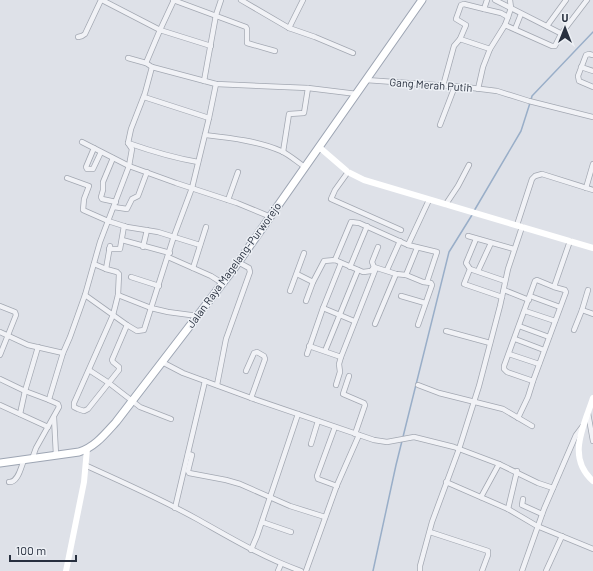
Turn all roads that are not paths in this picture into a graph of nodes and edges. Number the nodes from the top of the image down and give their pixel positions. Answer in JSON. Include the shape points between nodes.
{"nodes":[{"id":1,"x":102,"y":0,"type":"edge"},
{"id":2,"x":174,"y":0,"type":"edge"},
{"id":3,"x":221,"y":0,"type":"edge"},
{"id":4,"x":241,"y":0,"type":"edge"},
{"id":5,"x":303,"y":0,"type":"edge"},
{"id":6,"x":422,"y":0,"type":"edge"},
{"id":7,"x":487,"y":0,"type":"edge"},
{"id":8,"x":495,"y":0,"type":"edge"},
{"id":9,"x":510,"y":0,"type":"edge"},
{"id":10,"x":566,"y":0,"type":"edge"},
{"id":11,"x":587,"y":0,"type":"edge"},
{"id":12,"x":511,"y":8,"type":"junction"},
{"id":13,"x":484,"y":9,"type":"junction"},
{"id":14,"x":521,"y":14,"type":"junction"},
{"id":15,"x":216,"y":15,"type":"junction"},
{"id":16,"x":508,"y":17,"type":"junction"},
{"id":17,"x":505,"y":25,"type":"junction"},
{"id":18,"x":547,"y":26,"type":"junction"},
{"id":19,"x":289,"y":28,"type":"junction"},
{"id":20,"x":515,"y":29,"type":"junction"},
{"id":21,"x":160,"y":30,"type":"junction"},
{"id":22,"x":564,"y":35,"type":"junction"},
{"id":23,"x":78,"y":37,"type":"dead end"},
{"id":24,"x":460,"y":39,"type":"junction"},
{"id":25,"x":211,"y":46,"type":"junction"},
{"id":26,"x":490,"y":49,"type":"junction"},
{"id":27,"x":275,"y":51,"type":"dead end"},
{"id":28,"x":353,"y":53,"type":"dead end"},
{"id":29,"x":593,"y":55,"type":"edge"},
{"id":30,"x":128,"y":58,"type":"dead end"},
{"id":31,"x":146,"y":63,"type":"junction"},
{"id":32,"x":152,"y":67,"type":"junction"},
{"id":33,"x":581,"y":67,"type":"junction"},
{"id":34,"x":593,"y":71,"type":"edge"},
{"id":35,"x":366,"y":80,"type":"junction"},
{"id":36,"x":204,"y":81,"type":"junction"},
{"id":37,"x":216,"y":84,"type":"junction"},
{"id":38,"x":443,"y":86,"type":"junction"},
{"id":39,"x":455,"y":86,"type":"junction"},
{"id":40,"x":593,"y":87,"type":"edge"},
{"id":41,"x":308,"y":88,"type":"junction"},
{"id":42,"x":478,"y":89,"type":"junction"},
{"id":43,"x":356,"y":94,"type":"junction"},
{"id":44,"x":144,"y":97,"type":"junction"},
{"id":45,"x":593,"y":117,"type":"edge"},
{"id":46,"x":210,"y":118,"type":"junction"},
{"id":47,"x":440,"y":124,"type":"dead end"},
{"id":48,"x":205,"y":135,"type":"junction"},
{"id":49,"x":82,"y":142,"type":"dead end"},
{"id":50,"x":128,"y":143,"type":"junction"},
{"id":51,"x":319,"y":147,"type":"junction"},
{"id":52,"x":94,"y":148,"type":"junction"},
{"id":53,"x":101,"y":152,"type":"junction"},
{"id":54,"x":283,"y":152,"type":"junction"},
{"id":55,"x":113,"y":158,"type":"junction"},
{"id":56,"x":198,"y":162,"type":"junction"},
{"id":57,"x":593,"y":164,"type":"edge"},
{"id":58,"x":469,"y":165,"type":"dead end"},
{"id":59,"x":129,"y":166,"type":"junction"},
{"id":60,"x":305,"y":167,"type":"junction"},
{"id":61,"x":147,"y":172,"type":"junction"},
{"id":62,"x":238,"y":172,"type":"dead end"},
{"id":63,"x":348,"y":172,"type":"junction"},
{"id":64,"x":67,"y":178,"type":"dead end"},
{"id":65,"x":192,"y":188,"type":"junction"},
{"id":66,"x":586,"y":188,"type":"junction"},
{"id":67,"x":593,"y":190,"type":"edge"},
{"id":68,"x":228,"y":200,"type":"junction"},
{"id":69,"x":429,"y":200,"type":"junction"},
{"id":70,"x":116,"y":202,"type":"junction"},
{"id":71,"x":446,"y":204,"type":"junction"},
{"id":72,"x":114,"y":207,"type":"junction"},
{"id":73,"x":271,"y":217,"type":"junction"},
{"id":74,"x":108,"y":221,"type":"junction"},
{"id":75,"x":124,"y":226,"type":"junction"},
{"id":76,"x":367,"y":226,"type":"junction"},
{"id":77,"x":520,"y":226,"type":"junction"},
{"id":78,"x":206,"y":227,"type":"dead end"},
{"id":79,"x":147,"y":230,"type":"junction"},
{"id":80,"x":401,"y":230,"type":"dead end"},
{"id":81,"x":174,"y":236,"type":"junction"},
{"id":82,"x":468,"y":236,"type":"dead end"},
{"id":83,"x":476,"y":238,"type":"junction"},
{"id":84,"x":122,"y":240,"type":"junction"},
{"id":85,"x":400,"y":241,"type":"junction"},
{"id":86,"x":570,"y":241,"type":"junction"},
{"id":87,"x":491,"y":243,"type":"junction"},
{"id":88,"x":200,"y":245,"type":"junction"},
{"id":89,"x":408,"y":245,"type":"junction"},
{"id":90,"x":143,"y":247,"type":"junction"},
{"id":91,"x":378,"y":247,"type":"dead end"},
{"id":92,"x":417,"y":248,"type":"junction"},
{"id":93,"x":593,"y":248,"type":"edge"},
{"id":94,"x":514,"y":249,"type":"junction"},
{"id":95,"x":304,"y":253,"type":"dead end"},
{"id":96,"x":169,"y":255,"type":"junction"},
{"id":97,"x":335,"y":260,"type":"junction"},
{"id":98,"x":238,"y":262,"type":"junction"},
{"id":99,"x":341,"y":263,"type":"junction"},
{"id":100,"x":94,"y":264,"type":"junction"},
{"id":101,"x":350,"y":267,"type":"junction"},
{"id":102,"x":375,"y":267,"type":"junction"},
{"id":103,"x":193,"y":268,"type":"junction"},
{"id":104,"x":470,"y":268,"type":"junction"},
{"id":105,"x":106,"y":269,"type":"junction"},
{"id":106,"x":358,"y":270,"type":"junction"},
{"id":107,"x":388,"y":270,"type":"junction"},
{"id":108,"x":478,"y":271,"type":"junction"},
{"id":109,"x":297,"y":274,"type":"junction"},
{"id":110,"x":396,"y":274,"type":"junction"},
{"id":111,"x":406,"y":275,"type":"junction"},
{"id":112,"x":131,"y":277,"type":"dead end"},
{"id":113,"x":505,"y":281,"type":"junction"},
{"id":114,"x":313,"y":282,"type":"junction"},
{"id":115,"x":428,"y":282,"type":"junction"},
{"id":116,"x":222,"y":283,"type":"junction"},
{"id":117,"x":159,"y":286,"type":"junction"},
{"id":118,"x":554,"y":287,"type":"junction"},
{"id":119,"x":504,"y":290,"type":"junction"},
{"id":120,"x":588,"y":290,"type":"dead end"},
{"id":121,"x":290,"y":291,"type":"dead end"},
{"id":122,"x":85,"y":295,"type":"junction"},
{"id":123,"x":118,"y":295,"type":"junction"},
{"id":124,"x":401,"y":296,"type":"dead end"},
{"id":125,"x":502,"y":297,"type":"junction"},
{"id":126,"x":530,"y":298,"type":"junction"},
{"id":127,"x":306,"y":301,"type":"dead end"},
{"id":128,"x":425,"y":303,"type":"junction"},
{"id":129,"x":0,"y":306,"type":"edge"},
{"id":130,"x":560,"y":307,"type":"junction"},
{"id":131,"x":151,"y":308,"type":"junction"},
{"id":132,"x":323,"y":308,"type":"junction"},
{"id":133,"x":525,"y":310,"type":"junction"},
{"id":134,"x":582,"y":310,"type":"junction"},
{"id":135,"x":593,"y":314,"type":"edge"},
{"id":136,"x":113,"y":315,"type":"junction"},
{"id":137,"x":198,"y":316,"type":"junction"},
{"id":138,"x":339,"y":316,"type":"junction"},
{"id":139,"x":555,"y":321,"type":"junction"},
{"id":140,"x":354,"y":322,"type":"junction"},
{"id":141,"x":375,"y":324,"type":"dead end"},
{"id":142,"x":127,"y":325,"type":"junction"},
{"id":143,"x":418,"y":325,"type":"dead end"},
{"id":144,"x":519,"y":326,"type":"junction"},
{"id":145,"x":574,"y":330,"type":"dead end"},
{"id":146,"x":446,"y":331,"type":"dead end"},
{"id":147,"x":0,"y":332,"type":"edge"},
{"id":148,"x":8,"y":335,"type":"junction"},
{"id":149,"x":549,"y":337,"type":"junction"},
{"id":150,"x":515,"y":339,"type":"junction"},
{"id":151,"x":490,"y":343,"type":"junction"},
{"id":152,"x":309,"y":346,"type":"junction"},
{"id":153,"x":38,"y":347,"type":"junction"},
{"id":154,"x":1,"y":349,"type":"edge"},
{"id":155,"x":544,"y":350,"type":"junction"},
{"id":156,"x":325,"y":351,"type":"junction"},
{"id":157,"x":63,"y":353,"type":"junction"},
{"id":158,"x":307,"y":354,"type":"dead end"},
{"id":159,"x":509,"y":354,"type":"junction"},
{"id":160,"x":0,"y":355,"type":"edge"},
{"id":161,"x":340,"y":357,"type":"junction"},
{"id":162,"x":162,"y":362,"type":"junction"},
{"id":163,"x":539,"y":364,"type":"junction"},
{"id":164,"x":89,"y":370,"type":"junction"},
{"id":165,"x":246,"y":371,"type":"dead end"},
{"id":166,"x":349,"y":376,"type":"dead end"},
{"id":167,"x":0,"y":379,"type":"edge"},
{"id":168,"x":207,"y":381,"type":"junction"},
{"id":169,"x":533,"y":381,"type":"junction"},
{"id":170,"x":109,"y":383,"type":"junction"},
{"id":171,"x":217,"y":385,"type":"junction"},
{"id":172,"x":336,"y":385,"type":"dead end"},
{"id":173,"x":418,"y":385,"type":"dead end"},
{"id":174,"x":25,"y":391,"type":"junction"},
{"id":175,"x":251,"y":398,"type":"junction"},
{"id":176,"x":593,"y":398,"type":"edge"},
{"id":177,"x":49,"y":400,"type":"junction"},
{"id":178,"x":133,"y":401,"type":"junction"},
{"id":179,"x":474,"y":402,"type":"junction"},
{"id":180,"x":0,"y":405,"type":"edge"},
{"id":181,"x":588,"y":413,"type":"junction"},
{"id":182,"x":20,"y":414,"type":"junction"},
{"id":183,"x":298,"y":414,"type":"junction"},
{"id":184,"x":54,"y":417,"type":"junction"},
{"id":185,"x":518,"y":418,"type":"junction"},
{"id":186,"x":171,"y":419,"type":"dead end"},
{"id":187,"x":318,"y":421,"type":"junction"},
{"id":188,"x":532,"y":426,"type":"dead end"},
{"id":189,"x":335,"y":427,"type":"junction"},
{"id":190,"x":582,"y":427,"type":"junction"},
{"id":191,"x":47,"y":428,"type":"junction"},
{"id":192,"x":55,"y":433,"type":"junction"},
{"id":193,"x":357,"y":434,"type":"junction"},
{"id":194,"x":593,"y":441,"type":"edge"},
{"id":195,"x":311,"y":444,"type":"dead end"},
{"id":196,"x":87,"y":449,"type":"junction"},
{"id":197,"x":459,"y":449,"type":"junction"},
{"id":198,"x":189,"y":454,"type":"junction"},
{"id":199,"x":56,"y":455,"type":"junction"},
{"id":200,"x":32,"y":459,"type":"junction"},
{"id":201,"x":24,"y":460,"type":"junction"},
{"id":202,"x":0,"y":463,"type":"edge"},
{"id":203,"x":499,"y":464,"type":"junction"},
{"id":204,"x":87,"y":466,"type":"junction"},
{"id":205,"x":517,"y":471,"type":"junction"},
{"id":206,"x":593,"y":481,"type":"edge"},
{"id":207,"x":9,"y":482,"type":"dead end"},
{"id":208,"x":446,"y":482,"type":"junction"},
{"id":209,"x":337,"y":486,"type":"junction"},
{"id":210,"x":553,"y":488,"type":"junction"},
{"id":211,"x":270,"y":496,"type":"junction"},
{"id":212,"x":480,"y":497,"type":"junction"},
{"id":213,"x":523,"y":499,"type":"dead end"},
{"id":214,"x":176,"y":509,"type":"junction"},
{"id":215,"x":508,"y":509,"type":"junction"},
{"id":216,"x":542,"y":514,"type":"junction"},
{"id":217,"x":325,"y":517,"type":"junction"},
{"id":218,"x":262,"y":522,"type":"junction"},
{"id":219,"x":537,"y":526,"type":"junction"},
{"id":220,"x":291,"y":532,"type":"dead end"},
{"id":221,"x":430,"y":532,"type":"junction"},
{"id":222,"x":562,"y":536,"type":"junction"},
{"id":223,"x":593,"y":549,"type":"edge"},
{"id":224,"x":251,"y":550,"type":"junction"},
{"id":225,"x":281,"y":564,"type":"junction"},
{"id":226,"x":66,"y":571,"type":"edge"},
{"id":227,"x":278,"y":571,"type":"edge"},
{"id":228,"x":301,"y":571,"type":"edge"},
{"id":229,"x":306,"y":571,"type":"edge"},
{"id":230,"x":420,"y":571,"type":"edge"},
{"id":231,"x":482,"y":571,"type":"edge"},
{"id":232,"x":522,"y":571,"type":"edge"},
{"id":233,"x":546,"y":571,"type":"edge"}],
"edges":[{"from":1,"to":21,"type":"street"},
{"from":1,"to":23,"type":"street","via":[[86,34]]},
{"from":2,"to":15,"type":"street"},
{"from":2,"to":21,"type":"street"},
{"from":3,"to":15,"type":"street"},
{"from":4,"to":19,"type":"street"},
{"from":5,"to":19,"type":"street"},
{"from":6,"to":35,"type":"main road","name":"Jalan Raya Magelang-Purworejo"},
{"from":7,"to":13,"type":"street"},
{"from":8,"to":12,"type":"street"},
{"from":9,"to":12,"type":"street"},
{"from":10,"to":18,"type":"street"},
{"from":11,"to":22,"type":"street"},
{"from":12,"to":14,"type":"street"},
{"from":12,"to":16,"type":"street"},
{"from":13,"to":16,"type":"street"},
{"from":13,"to":24,"type":"street","via":[[461,5],[456,19],[466,25]]},
{"from":14,"to":18,"type":"street"},
{"from":14,"to":20,"type":"street"},
{"from":15,"to":25,"type":"street"},
{"from":15,"to":27,"type":"street","via":[[246,27],[247,43]]},
{"from":16,"to":17,"type":"street"},
{"from":17,"to":20,"type":"street"},
{"from":17,"to":26,"type":"street"},
{"from":18,"to":22,"type":"street"},
{"from":19,"to":28,"type":"street"},
{"from":20,"to":22,"type":"street","via":[[553,46]]},
{"from":21,"to":25,"type":"street"},
{"from":21,"to":31,"type":"street"},
{"from":24,"to":26,"type":"street"},
{"from":24,"to":38,"type":"street","via":[[454,46]]},
{"from":25,"to":36,"type":"street"},
{"from":26,"to":42,"type":"street","via":[[481,71]]},
{"from":29,"to":33,"type":"street","via":[[586,55]]},
{"from":30,"to":31,"type":"street"},
{"from":31,"to":32,"type":"street"},
{"from":32,"to":36,"type":"street"},
{"from":32,"to":44,"type":"street"},
{"from":33,"to":34,"type":"street"},
{"from":33,"to":40,"type":"street","via":[[579,81]]},
{"from":35,"to":38,"type":"street","name":"Gang Merah Putih"},
{"from":35,"to":43,"type":"main road","name":"Jalan Raya Magelang-Purworejo"},
{"from":36,"to":37,"type":"street"},
{"from":37,"to":41,"type":"street"},
{"from":37,"to":46,"type":"street"},
{"from":38,"to":39,"type":"street","name":"Gang Merah Putih"},
{"from":39,"to":42,"type":"street","name":"Gang Merah Putih"},
{"from":39,"to":47,"type":"street"},
{"from":41,"to":43,"type":"street"},
{"from":41,"to":54,"type":"street","via":[[304,114],[289,114]]},
{"from":42,"to":45,"type":"street","name":"Gang Merah Putih","via":[[497,91]]},
{"from":43,"to":51,"type":"main road","name":"Jalan Raya Magelang-Purworejo"},
{"from":44,"to":46,"type":"street"},
{"from":44,"to":50,"type":"street"},
{"from":46,"to":48,"type":"street"},
{"from":48,"to":54,"type":"street","via":[[254,143]]},
{"from":48,"to":56,"type":"street"},
{"from":49,"to":52,"type":"street"},
{"from":50,"to":56,"type":"street","via":[[178,159]]},
{"from":50,"to":59,"type":"street","via":[[132,149]]},
{"from":51,"to":60,"type":"main road","name":"Jalan Raya Magelang-Purworejo"},
{"from":51,"to":63,"type":"street"},
{"from":52,"to":53,"type":"street"},
{"from":52,"to":53,"type":"street","via":[[87,168],[93,169]]},
{"from":53,"to":55,"type":"street"},
{"from":54,"to":60,"type":"street"},
{"from":55,"to":59,"type":"street"},
{"from":55,"to":70,"type":"street","via":[[103,182],[101,197]]},
{"from":56,"to":65,"type":"street"},
{"from":57,"to":66,"type":"street"},
{"from":58,"to":71,"type":"street"},
{"from":59,"to":61,"type":"street"},
{"from":59,"to":70,"type":"street"},
{"from":60,"to":73,"type":"main road","name":"Jalan Raya Magelang-Purworejo"},
{"from":61,"to":65,"type":"street"},
{"from":61,"to":72,"type":"street","via":[[138,196],[132,199],[128,209]]},
{"from":62,"to":68,"type":"street"},
{"from":63,"to":69,"type":"street","via":[[364,180]]},
{"from":63,"to":80,"type":"street","via":[[331,199]]},
{"from":64,"to":74,"type":"street","via":[[89,186],[83,210]]},
{"from":65,"to":68,"type":"street"},
{"from":65,"to":81,"type":"street"},
{"from":66,"to":67,"type":"street"},
{"from":66,"to":77,"type":"street","via":[[542,174],[535,176],[532,179]]},
{"from":68,"to":73,"type":"street"},
{"from":69,"to":71,"type":"street"},
{"from":69,"to":89,"type":"street"},
{"from":70,"to":72,"type":"street"},
{"from":71,"to":77,"type":"street"},
{"from":72,"to":74,"type":"street"},
{"from":73,"to":98,"type":"main road","name":"Jalan Raya Magelang-Purworejo"},
{"from":74,"to":75,"type":"street"},
{"from":74,"to":100,"type":"street"},
{"from":75,"to":79,"type":"street"},
{"from":75,"to":84,"type":"street"},
{"from":76,"to":85,"type":"street"},
{"from":76,"to":97,"type":"street","via":[[351,222]]},
{"from":76,"to":101,"type":"street"},
{"from":77,"to":86,"type":"street"},
{"from":77,"to":94,"type":"street"},
{"from":78,"to":88,"type":"street"},
{"from":79,"to":81,"type":"street"},
{"from":79,"to":90,"type":"street"},
{"from":81,"to":88,"type":"street"},
{"from":81,"to":96,"type":"street"},
{"from":82,"to":83,"type":"street"},
{"from":83,"to":87,"type":"street"},
{"from":83,"to":104,"type":"street","via":[[466,263]]},
{"from":84,"to":90,"type":"street"},
{"from":84,"to":105,"type":"street","via":[[120,249],[109,248]]},
{"from":85,"to":89,"type":"street"},
{"from":85,"to":107,"type":"street"},
{"from":86,"to":93,"type":"street"},
{"from":86,"to":118,"type":"street"},
{"from":87,"to":94,"type":"street"},
{"from":87,"to":108,"type":"street"},
{"from":88,"to":103,"type":"street"},
{"from":89,"to":92,"type":"street"},
{"from":90,"to":96,"type":"street"},
{"from":91,"to":102,"type":"street","via":[[372,262]]},
{"from":92,"to":111,"type":"street"},
{"from":92,"to":115,"type":"street","via":[[437,252]]},
{"from":94,"to":113,"type":"street"},
{"from":95,"to":109,"type":"street"},
{"from":96,"to":103,"type":"street"},
{"from":96,"to":117,"type":"street"},
{"from":97,"to":99,"type":"street"},
{"from":97,"to":114,"type":"street","via":[[323,262]]},
{"from":98,"to":116,"type":"main road","name":"Jalan Raya Magelang-Purworejo"},
{"from":98,"to":171,"type":"street","via":[[249,268],[250,272],[226,339]]},
{"from":99,"to":101,"type":"street"},
{"from":99,"to":132,"type":"street"},
{"from":100,"to":105,"type":"street"},
{"from":100,"to":122,"type":"street"},
{"from":101,"to":106,"type":"street"},
{"from":102,"to":106,"type":"street","via":[[368,272]]},
{"from":102,"to":107,"type":"street"},
{"from":102,"to":140,"type":"street"},
{"from":103,"to":116,"type":"street"},
{"from":104,"to":108,"type":"street"},
{"from":104,"to":125,"type":"street","via":[[464,284]]},
{"from":105,"to":123,"type":"street","via":[[119,274]]},
{"from":106,"to":138,"type":"street"},
{"from":107,"to":110,"type":"street"},
{"from":108,"to":113,"type":"street"},
{"from":109,"to":114,"type":"street"},
{"from":109,"to":121,"type":"street"},
{"from":110,"to":111,"type":"street"},
{"from":110,"to":141,"type":"street"},
{"from":111,"to":115,"type":"street"},
{"from":112,"to":117,"type":"street"},
{"from":113,"to":119,"type":"street"},
{"from":114,"to":127,"type":"street"},
{"from":115,"to":128,"type":"street","via":[[432,285]]},
{"from":116,"to":137,"type":"main road","name":"Jalan Raya Magelang-Purworejo"},
{"from":117,"to":131,"type":"street"},
{"from":118,"to":126,"type":"street","via":[[536,280]]},
{"from":118,"to":130,"type":"street","via":[[566,291]]},
{"from":119,"to":125,"type":"street"},
{"from":119,"to":126,"type":"street"},
{"from":120,"to":134,"type":"street"},
{"from":122,"to":136,"type":"street"},
{"from":122,"to":157,"type":"street"},
{"from":123,"to":131,"type":"street"},
{"from":123,"to":136,"type":"street"},
{"from":124,"to":128,"type":"street"},
{"from":125,"to":151,"type":"street"},
{"from":126,"to":130,"type":"street"},
{"from":126,"to":133,"type":"street"},
{"from":128,"to":143,"type":"street"},
{"from":129,"to":148,"type":"street","via":[[16,314]]},
{"from":130,"to":139,"type":"street"},
{"from":131,"to":137,"type":"street"},
{"from":131,"to":142,"type":"street","via":[[144,330],[137,331]]},
{"from":132,"to":138,"type":"street"},
{"from":132,"to":152,"type":"street"},
{"from":133,"to":139,"type":"street"},
{"from":133,"to":144,"type":"street"},
{"from":134,"to":135,"type":"street"},
{"from":134,"to":145,"type":"street"},
{"from":136,"to":142,"type":"street"},
{"from":136,"to":164,"type":"street"},
{"from":137,"to":162,"type":"main road","name":"Jalan Raya Magelang-Purworejo"},
{"from":138,"to":140,"type":"street"},
{"from":138,"to":156,"type":"street"},
{"from":139,"to":149,"type":"street"},
{"from":140,"to":161,"type":"street"},
{"from":142,"to":170,"type":"street","via":[[112,361],[119,370]]},
{"from":144,"to":149,"type":"street"},
{"from":144,"to":150,"type":"street"},
{"from":146,"to":151,"type":"street"},
{"from":147,"to":148,"type":"street"},
{"from":148,"to":153,"type":"street"},
{"from":148,"to":154,"type":"street"},
{"from":149,"to":155,"type":"street"},
{"from":150,"to":155,"type":"street"},
{"from":150,"to":159,"type":"street"},
{"from":151,"to":179,"type":"street"},
{"from":152,"to":156,"type":"street"},
{"from":152,"to":158,"type":"street"},
{"from":153,"to":157,"type":"street"},
{"from":153,"to":174,"type":"street"},
{"from":154,"to":160,"type":"street"},
{"from":155,"to":163,"type":"street"},
{"from":156,"to":161,"type":"street"},
{"from":157,"to":177,"type":"street"},
{"from":159,"to":163,"type":"street"},
{"from":159,"to":169,"type":"street","via":[[505,370]]},
{"from":161,"to":172,"type":"street","via":[[340,372]]},
{"from":162,"to":168,"type":"street"},
{"from":162,"to":178,"type":"main road","name":"Jalan Raya Magelang-Purworejo"},
{"from":163,"to":169,"type":"street"},
{"from":164,"to":170,"type":"street"},
{"from":164,"to":170,"type":"street","via":[[74,403],[78,410],[88,409]]},
{"from":165,"to":175,"type":"street","via":[[254,353],[264,356]]},
{"from":166,"to":193,"type":"street","via":[[343,394],[365,405]]},
{"from":167,"to":174,"type":"street"},
{"from":168,"to":171,"type":"street"},
{"from":168,"to":198,"type":"street"},
{"from":169,"to":185,"type":"street"},
{"from":170,"to":178,"type":"street"},
{"from":171,"to":175,"type":"street"},
{"from":173,"to":179,"type":"street"},
{"from":174,"to":177,"type":"street"},
{"from":174,"to":182,"type":"street"},
{"from":175,"to":183,"type":"street"},
{"from":176,"to":181,"type":"street"},
{"from":177,"to":184,"type":"street","via":[[59,406]]},
{"from":178,"to":186,"type":"street","via":[[140,407]]},
{"from":178,"to":196,"type":"main road","name":"Jalan Raya Magelang-Purworejo","via":[[102,438]]},
{"from":179,"to":185,"type":"street","via":[[502,409]]},
{"from":179,"to":197,"type":"street"},
{"from":180,"to":182,"type":"street"},
{"from":181,"to":190,"type":"street"},
{"from":181,"to":194,"type":"street"},
{"from":182,"to":191,"type":"street"},
{"from":183,"to":187,"type":"street"},
{"from":183,"to":211,"type":"street"},
{"from":184,"to":191,"type":"street"},
{"from":184,"to":192,"type":"street"},
{"from":185,"to":188,"type":"street"},
{"from":187,"to":189,"type":"street"},
{"from":187,"to":195,"type":"street"},
{"from":189,"to":193,"type":"street"},
{"from":189,"to":209,"type":"street","via":[[317,476]]},
{"from":190,"to":206,"type":"street","via":[[579,443],[581,463],[583,470]]},
{"from":190,"to":210,"type":"street"},
{"from":191,"to":192,"type":"street"},
{"from":191,"to":200,"type":"street"},
{"from":192,"to":199,"type":"street"},
{"from":193,"to":197,"type":"street","via":[[381,442],[414,437]]},
{"from":193,"to":209,"type":"street"},
{"from":196,"to":199,"type":"main road","name":"Jalan Raya Magelang-Purworejo"},
{"from":196,"to":204,"type":"street"},
{"from":197,"to":203,"type":"street"},
{"from":197,"to":208,"type":"street"},
{"from":198,"to":211,"type":"street","via":[[189,473],[226,480]]},
{"from":198,"to":214,"type":"street"},
{"from":199,"to":200,"type":"main road","name":"Jalan Raya Magelang-Purworejo"},
{"from":200,"to":201,"type":"main road","name":"Jalan Raya Magelang-Purworejo"},
{"from":201,"to":202,"type":"main road","name":"Jalan Raya Magelang-Purworejo"},
{"from":201,"to":207,"type":"street","via":[[15,481]]},
{"from":203,"to":205,"type":"street"},
{"from":203,"to":212,"type":"street"},
{"from":204,"to":214,"type":"street"},
{"from":204,"to":226,"type":"street"},
{"from":205,"to":210,"type":"street"},
{"from":205,"to":215,"type":"street"},
{"from":208,"to":212,"type":"street"},
{"from":208,"to":221,"type":"street"},
{"from":209,"to":217,"type":"street"},
{"from":210,"to":216,"type":"street"},
{"from":211,"to":217,"type":"street"},
{"from":211,"to":218,"type":"street"},
{"from":212,"to":215,"type":"street"},
{"from":213,"to":216,"type":"street","via":[[522,505]]},
{"from":214,"to":224,"type":"street"},
{"from":215,"to":219,"type":"street"},
{"from":216,"to":219,"type":"street"},
{"from":217,"to":229,"type":"street"},
{"from":218,"to":220,"type":"street"},
{"from":218,"to":224,"type":"street"},
{"from":219,"to":222,"type":"street"},
{"from":219,"to":232,"type":"street"},
{"from":221,"to":230,"type":"street"},
{"from":221,"to":231,"type":"street","via":[[488,551]]},
{"from":222,"to":223,"type":"street"},
{"from":222,"to":233,"type":"street"},
{"from":224,"to":225,"type":"street"},
{"from":225,"to":227,"type":"street"},
{"from":225,"to":228,"type":"street"}]}
